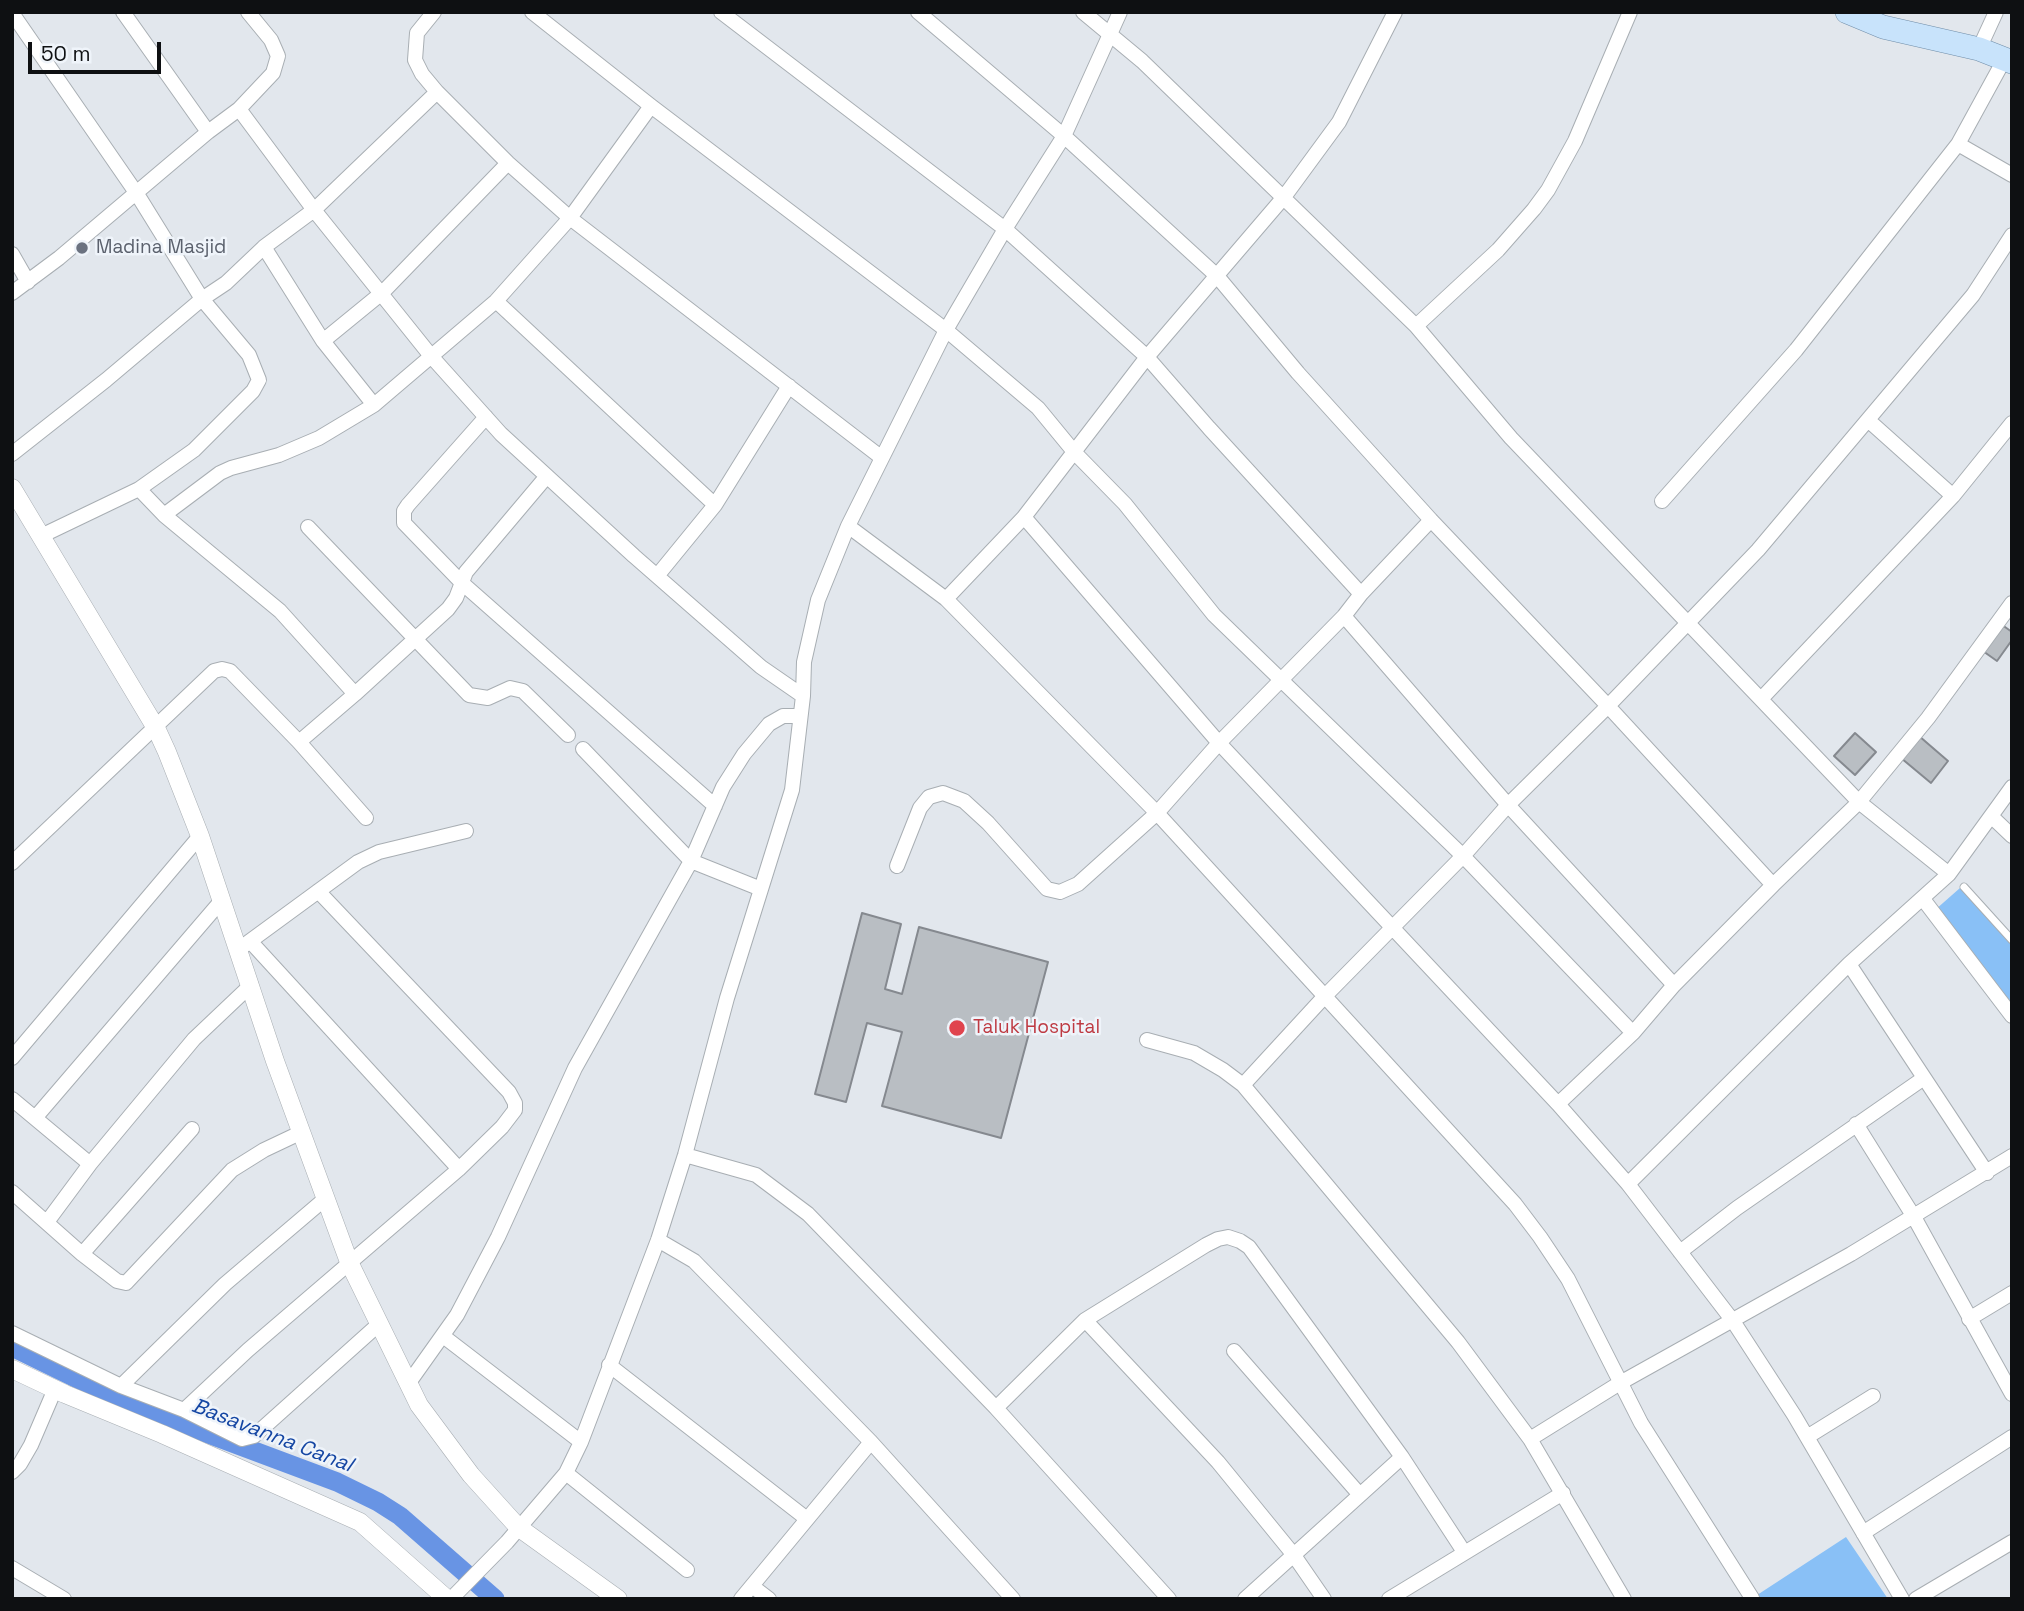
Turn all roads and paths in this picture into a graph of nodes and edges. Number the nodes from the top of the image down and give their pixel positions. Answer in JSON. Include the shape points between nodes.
{"nodes":[{"id":1,"x":30,"y":12,"type":"edge"},
{"id":2,"x":123,"y":12,"type":"edge"},
{"id":3,"x":248,"y":12,"type":"edge"},
{"id":4,"x":434,"y":12,"type":"edge"},
{"id":5,"x":532,"y":12,"type":"edge"},
{"id":6,"x":721,"y":12,"type":"edge"},
{"id":7,"x":918,"y":12,"type":"edge"},
{"id":8,"x":1083,"y":12,"type":"edge"},
{"id":9,"x":1120,"y":12,"type":"edge"},
{"id":10,"x":1395,"y":12,"type":"edge"},
{"id":11,"x":1630,"y":12,"type":"edge"},
{"id":12,"x":1847,"y":12,"type":"edge"},
{"id":13,"x":1996,"y":12,"type":"edge"},
{"id":14,"x":14,"y":19,"type":"edge"},
{"id":15,"x":1110,"y":32,"type":"junction"},
{"id":16,"x":1979,"y":49,"type":"junction"},
{"id":17,"x":2008,"y":61,"type":"edge"},
{"id":18,"x":437,"y":92,"type":"junction"},
{"id":19,"x":650,"y":106,"type":"junction"},
{"id":20,"x":239,"y":109,"type":"junction"},
{"id":21,"x":208,"y":132,"type":"junction"},
{"id":22,"x":1064,"y":136,"type":"junction"},
{"id":23,"x":1958,"y":144,"type":"junction"},
{"id":24,"x":508,"y":163,"type":"junction"},
{"id":25,"x":2012,"y":175,"type":"edge"},
{"id":26,"x":138,"y":194,"type":"junction"},
{"id":27,"x":1284,"y":197,"type":"junction"},
{"id":28,"x":314,"y":210,"type":"junction"},
{"id":29,"x":570,"y":218,"type":"junction"},
{"id":30,"x":1005,"y":229,"type":"junction"},
{"id":31,"x":2012,"y":235,"type":"edge"},
{"id":32,"x":264,"y":247,"type":"junction"},
{"id":33,"x":12,"y":254,"type":"edge"},
{"id":34,"x":1217,"y":276,"type":"junction"},
{"id":35,"x":27,"y":282,"type":"junction"},
{"id":36,"x":383,"y":292,"type":"junction"},
{"id":37,"x":12,"y":293,"type":"edge"},
{"id":38,"x":202,"y":299,"type":"junction"},
{"id":39,"x":496,"y":301,"type":"junction"},
{"id":40,"x":1416,"y":326,"type":"junction"},
{"id":41,"x":946,"y":330,"type":"junction"},
{"id":42,"x":323,"y":341,"type":"junction"},
{"id":43,"x":431,"y":356,"type":"junction"},
{"id":44,"x":1147,"y":357,"type":"junction"},
{"id":45,"x":789,"y":386,"type":"junction"},
{"id":46,"x":374,"y":405,"type":"junction"},
{"id":47,"x":486,"y":417,"type":"junction"},
{"id":48,"x":1868,"y":420,"type":"junction"},
{"id":49,"x":2012,"y":423,"type":"edge"},
{"id":50,"x":1075,"y":453,"type":"junction"},
{"id":51,"x":12,"y":454,"type":"edge"},
{"id":52,"x":882,"y":458,"type":"junction"},
{"id":53,"x":547,"y":476,"type":"junction"},
{"id":54,"x":139,"y":489,"type":"junction"},
{"id":55,"x":14,"y":496,"type":"edge"},
{"id":56,"x":1953,"y":496,"type":"junction"},
{"id":57,"x":1661,"y":501,"type":"dead end"},
{"id":58,"x":715,"y":505,"type":"junction"},
{"id":59,"x":164,"y":515,"type":"junction"},
{"id":60,"x":1024,"y":517,"type":"junction"},
{"id":61,"x":1431,"y":520,"type":"junction"},
{"id":62,"x":848,"y":526,"type":"junction"},
{"id":63,"x":309,"y":527,"type":"dead end"},
{"id":64,"x":41,"y":536,"type":"junction"},
{"id":65,"x":657,"y":576,"type":"junction"},
{"id":66,"x":462,"y":583,"type":"junction"},
{"id":67,"x":1361,"y":594,"type":"junction"},
{"id":68,"x":946,"y":599,"type":"junction"},
{"id":69,"x":2012,"y":603,"type":"edge"},
{"id":70,"x":1344,"y":616,"type":"junction"},
{"id":71,"x":2007,"y":619,"type":"edge"},
{"id":72,"x":1689,"y":622,"type":"junction"},
{"id":73,"x":415,"y":639,"type":"junction"},
{"id":74,"x":1282,"y":679,"type":"junction"},
{"id":75,"x":355,"y":694,"type":"junction"},
{"id":76,"x":803,"y":696,"type":"junction"},
{"id":77,"x":1762,"y":698,"type":"junction"},
{"id":78,"x":1608,"y":706,"type":"junction"},
{"id":79,"x":800,"y":716,"type":"junction"},
{"id":80,"x":156,"y":727,"type":"junction"},
{"id":81,"x":568,"y":735,"type":"dead end"},
{"id":82,"x":299,"y":742,"type":"junction"},
{"id":83,"x":1219,"y":743,"type":"junction"},
{"id":84,"x":583,"y":749,"type":"dead end"},
{"id":85,"x":2012,"y":787,"type":"edge"},
{"id":86,"x":1860,"y":802,"type":"junction"},
{"id":87,"x":1508,"y":805,"type":"junction"},
{"id":88,"x":715,"y":806,"type":"junction"},
{"id":89,"x":1157,"y":813,"type":"junction"},
{"id":90,"x":1991,"y":816,"type":"junction"},
{"id":91,"x":366,"y":818,"type":"dead end"},
{"id":92,"x":466,"y":831,"type":"dead end"},
{"id":93,"x":200,"y":836,"type":"junction"},
{"id":94,"x":2012,"y":836,"type":"edge"},
{"id":95,"x":1463,"y":856,"type":"junction"},
{"id":96,"x":691,"y":861,"type":"junction"},
{"id":97,"x":12,"y":863,"type":"edge"},
{"id":98,"x":897,"y":866,"type":"dead end"},
{"id":99,"x":1950,"y":874,"type":"junction"},
{"id":100,"x":1773,"y":885,"type":"junction"},
{"id":101,"x":1964,"y":887,"type":"dead end"},
{"id":102,"x":761,"y":889,"type":"junction"},
{"id":103,"x":318,"y":891,"type":"junction"},
{"id":104,"x":1923,"y":899,"type":"junction"},
{"id":105,"x":222,"y":900,"type":"junction"},
{"id":106,"x":1394,"y":928,"type":"junction"},
{"id":107,"x":2012,"y":940,"type":"edge"},
{"id":108,"x":244,"y":946,"type":"junction"},
{"id":109,"x":1849,"y":964,"type":"junction"},
{"id":110,"x":251,"y":985,"type":"junction"},
{"id":111,"x":1674,"y":985,"type":"junction"},
{"id":112,"x":1324,"y":997,"type":"junction"},
{"id":113,"x":2012,"y":1016,"type":"edge"},
{"id":114,"x":1633,"y":1033,"type":"junction"},
{"id":115,"x":1147,"y":1040,"type":"dead end"},
{"id":116,"x":12,"y":1058,"type":"edge"},
{"id":117,"x":1924,"y":1078,"type":"junction"},
{"id":118,"x":1243,"y":1085,"type":"junction"},
{"id":119,"x":12,"y":1099,"type":"edge"},
{"id":120,"x":1558,"y":1104,"type":"junction"},
{"id":121,"x":35,"y":1118,"type":"junction"},
{"id":122,"x":1856,"y":1124,"type":"junction"},
{"id":123,"x":192,"y":1129,"type":"dead end"},
{"id":124,"x":302,"y":1132,"type":"junction"},
{"id":125,"x":685,"y":1155,"type":"junction"},
{"id":126,"x":2012,"y":1156,"type":"edge"},
{"id":127,"x":90,"y":1164,"type":"junction"},
{"id":128,"x":458,"y":1169,"type":"junction"},
{"id":129,"x":1987,"y":1173,"type":"junction"},
{"id":130,"x":1629,"y":1184,"type":"junction"},
{"id":131,"x":12,"y":1192,"type":"edge"},
{"id":132,"x":326,"y":1198,"type":"junction"},
{"id":133,"x":1914,"y":1217,"type":"junction"},
{"id":134,"x":47,"y":1222,"type":"junction"},
{"id":135,"x":658,"y":1240,"type":"junction"},
{"id":136,"x":1680,"y":1252,"type":"junction"},
{"id":137,"x":82,"y":1254,"type":"junction"},
{"id":138,"x":349,"y":1262,"type":"junction"},
{"id":139,"x":2012,"y":1293,"type":"edge"},
{"id":140,"x":1969,"y":1319,"type":"junction"},
{"id":141,"x":1085,"y":1320,"type":"junction"},
{"id":142,"x":1733,"y":1321,"type":"junction"},
{"id":143,"x":379,"y":1324,"type":"junction"},
{"id":144,"x":12,"y":1334,"type":"edge"},
{"id":145,"x":443,"y":1336,"type":"junction"},
{"id":146,"x":1234,"y":1351,"type":"dead end"},
{"id":147,"x":609,"y":1365,"type":"junction"},
{"id":148,"x":12,"y":1368,"type":"edge"},
{"id":149,"x":1620,"y":1383,"type":"junction"},
{"id":150,"x":408,"y":1384,"type":"junction"},
{"id":151,"x":121,"y":1386,"type":"junction"},
{"id":152,"x":55,"y":1389,"type":"junction"},
{"id":153,"x":2012,"y":1394,"type":"edge"},
{"id":154,"x":1873,"y":1396,"type":"dead end"},
{"id":155,"x":996,"y":1408,"type":"junction"},
{"id":156,"x":184,"y":1410,"type":"junction"},
{"id":157,"x":1807,"y":1437,"type":"junction"},
{"id":158,"x":2012,"y":1437,"type":"edge"},
{"id":159,"x":1530,"y":1439,"type":"junction"},
{"id":160,"x":582,"y":1442,"type":"junction"},
{"id":161,"x":871,"y":1442,"type":"junction"},
{"id":162,"x":1402,"y":1457,"type":"junction"},
{"id":163,"x":12,"y":1472,"type":"edge"},
{"id":164,"x":566,"y":1473,"type":"junction"},
{"id":165,"x":1563,"y":1493,"type":"junction"},
{"id":166,"x":1360,"y":1494,"type":"junction"},
{"id":167,"x":807,"y":1519,"type":"junction"},
{"id":168,"x":518,"y":1527,"type":"junction"},
{"id":169,"x":1863,"y":1533,"type":"junction"},
{"id":170,"x":2012,"y":1542,"type":"edge"},
{"id":171,"x":1464,"y":1552,"type":"junction"},
{"id":172,"x":1293,"y":1554,"type":"junction"},
{"id":173,"x":12,"y":1568,"type":"edge"},
{"id":174,"x":687,"y":1570,"type":"dead end"},
{"id":175,"x":752,"y":1586,"type":"junction"},
{"id":176,"x":1752,"y":1598,"type":"edge"},
{"id":177,"x":64,"y":1599,"type":"edge"},
{"id":178,"x":449,"y":1599,"type":"edge"},
{"id":179,"x":618,"y":1599,"type":"edge"},
{"id":180,"x":741,"y":1599,"type":"edge"},
{"id":181,"x":769,"y":1599,"type":"edge"},
{"id":182,"x":1013,"y":1599,"type":"edge"},
{"id":183,"x":1169,"y":1599,"type":"edge"},
{"id":184,"x":1245,"y":1599,"type":"edge"},
{"id":185,"x":1324,"y":1599,"type":"edge"},
{"id":186,"x":1389,"y":1599,"type":"edge"},
{"id":187,"x":1625,"y":1599,"type":"edge"},
{"id":188,"x":1902,"y":1599,"type":"edge"},
{"id":189,"x":1916,"y":1599,"type":"edge"}],
"edges":[{"from":1,"to":14,"type":"street"},
{"from":2,"to":21,"type":"street"},
{"from":3,"to":20,"type":"street","via":[[278,56],[273,73]]},
{"from":4,"to":18,"type":"street","via":[[416,33],[414,48],[422,74]]},
{"from":5,"to":19,"type":"street"},
{"from":6,"to":30,"type":"street"},
{"from":7,"to":22,"type":"street"},
{"from":8,"to":15,"type":"street"},
{"from":9,"to":15,"type":"street"},
{"from":10,"to":27,"type":"street","via":[[1339,122]]},
{"from":11,"to":40,"type":"street","via":[[1575,141],[1548,190],[1498,250]]},
{"from":12,"to":16,"type":"main road","via":[[1883,27]]},
{"from":13,"to":16,"type":"street"},
{"from":14,"to":26,"type":"street"},
{"from":15,"to":22,"type":"street"},
{"from":15,"to":27,"type":"street"},
{"from":16,"to":17,"type":"main road"},
{"from":17,"to":23,"type":"street"},
{"from":18,"to":24,"type":"street"},
{"from":18,"to":28,"type":"street"},
{"from":19,"to":29,"type":"street"},
{"from":19,"to":41,"type":"street"},
{"from":20,"to":21,"type":"street"},
{"from":20,"to":28,"type":"street"},
{"from":21,"to":26,"type":"street"},
{"from":22,"to":30,"type":"street"},
{"from":22,"to":34,"type":"street"},
{"from":23,"to":25,"type":"street"},
{"from":23,"to":57,"type":"street","via":[[1796,350]]},
{"from":24,"to":29,"type":"street"},
{"from":24,"to":36,"type":"street"},
{"from":26,"to":35,"type":"street"},
{"from":26,"to":38,"type":"street"},
{"from":27,"to":34,"type":"street"},
{"from":27,"to":40,"type":"street"},
{"from":28,"to":32,"type":"street"},
{"from":28,"to":36,"type":"street"},
{"from":29,"to":39,"type":"street"},
{"from":29,"to":45,"type":"street"},
{"from":30,"to":41,"type":"street"},
{"from":30,"to":44,"type":"street"},
{"from":31,"to":48,"type":"street","via":[[1973,295]]},
{"from":32,"to":38,"type":"street"},
{"from":32,"to":42,"type":"street"},
{"from":33,"to":35,"type":"street"},
{"from":34,"to":44,"type":"street"},
{"from":34,"to":61,"type":"street"},
{"from":35,"to":37,"type":"street"},
{"from":36,"to":42,"type":"street"},
{"from":36,"to":43,"type":"street"},
{"from":38,"to":51,"type":"street"},
{"from":38,"to":54,"type":"street","via":[[249,355],[260,380],[194,450]]},
{"from":39,"to":43,"type":"street"},
{"from":39,"to":58,"type":"street"},
{"from":40,"to":72,"type":"street","via":[[1511,438]]},
{"from":41,"to":50,"type":"street","via":[[1038,408]]},
{"from":41,"to":52,"type":"street"},
{"from":42,"to":46,"type":"street"},
{"from":43,"to":46,"type":"street"},
{"from":43,"to":47,"type":"street"},
{"from":44,"to":50,"type":"street"},
{"from":44,"to":67,"type":"street"},
{"from":45,"to":52,"type":"street"},
{"from":45,"to":58,"type":"street"},
{"from":46,"to":59,"type":"street","via":[[319,438],[220,473]]},
{"from":47,"to":53,"type":"street"},
{"from":47,"to":66,"type":"street","via":[[404,512],[408,529]]},
{"from":48,"to":56,"type":"street"},
{"from":48,"to":72,"type":"street","via":[[1758,550]]},
{"from":49,"to":56,"type":"street"},
{"from":50,"to":60,"type":"street"},
{"from":50,"to":74,"type":"street","via":[[1125,504],[1214,615]]},
{"from":52,"to":62,"type":"street"},
{"from":53,"to":65,"type":"street"},
{"from":53,"to":66,"type":"street","via":[[466,572]]},
{"from":54,"to":59,"type":"street"},
{"from":54,"to":64,"type":"street"},
{"from":55,"to":64,"type":"street"},
{"from":56,"to":77,"type":"street"},
{"from":58,"to":65,"type":"street"},
{"from":59,"to":75,"type":"street","via":[[281,611]]},
{"from":60,"to":68,"type":"street"},
{"from":60,"to":83,"type":"street"},
{"from":61,"to":67,"type":"street"},
{"from":61,"to":78,"type":"street"},
{"from":62,"to":68,"type":"street"},
{"from":62,"to":76,"type":"street","via":[[818,600],[804,662]]},
{"from":63,"to":73,"type":"street"},
{"from":64,"to":80,"type":"street"},
{"from":65,"to":76,"type":"street","via":[[761,667]]},
{"from":66,"to":73,"type":"street","via":[[448,609]]},
{"from":66,"to":88,"type":"street"},
{"from":67,"to":70,"type":"street"},
{"from":68,"to":89,"type":"street"},
{"from":69,"to":71,"type":"street"},
{"from":70,"to":74,"type":"street"},
{"from":70,"to":87,"type":"street"},
{"from":71,"to":86,"type":"street"},
{"from":72,"to":77,"type":"street"},
{"from":72,"to":78,"type":"street"},
{"from":73,"to":75,"type":"street"},
{"from":73,"to":81,"type":"street","via":[[469,695],[488,698],[510,688],[523,691]]},
{"from":74,"to":83,"type":"street"},
{"from":74,"to":95,"type":"street"},
{"from":75,"to":82,"type":"street"},
{"from":76,"to":79,"type":"street"},
{"from":77,"to":86,"type":"street"},
{"from":78,"to":87,"type":"street"},
{"from":78,"to":100,"type":"street"},
{"from":79,"to":88,"type":"street","via":[[783,716],[769,724],[744,754]]},
{"from":79,"to":102,"type":"street","via":[[792,790]]},
{"from":80,"to":82,"type":"street","via":[[214,671],[222,669],[230,671]]},
{"from":80,"to":93,"type":"street"},
{"from":80,"to":97,"type":"street"},
{"from":82,"to":91,"type":"street"},
{"from":83,"to":89,"type":"street"},
{"from":83,"to":106,"type":"street"},
{"from":84,"to":96,"type":"street"},
{"from":85,"to":90,"type":"street"},
{"from":86,"to":99,"type":"street"},
{"from":86,"to":100,"type":"street"},
{"from":87,"to":95,"type":"street"},
{"from":87,"to":111,"type":"street"},
{"from":88,"to":96,"type":"street"},
{"from":89,"to":98,"type":"street","via":[[1078,884],[1060,892],[1047,889],[964,801],[937,793],[920,808]]},
{"from":89,"to":112,"type":"street"},
{"from":90,"to":94,"type":"street"},
{"from":90,"to":99,"type":"street"},
{"from":92,"to":103,"type":"street","via":[[379,852]]},
{"from":93,"to":105,"type":"street"},
{"from":93,"to":116,"type":"street"},
{"from":95,"to":106,"type":"street"},
{"from":95,"to":114,"type":"street"},
{"from":96,"to":102,"type":"street"},
{"from":96,"to":145,"type":"street","via":[[575,1068],[498,1237]]},
{"from":99,"to":104,"type":"street"},
{"from":100,"to":111,"type":"street"},
{"from":101,"to":107,"type":"lane"},
{"from":102,"to":125,"type":"street"},
{"from":103,"to":108,"type":"street"},
{"from":103,"to":128,"type":"street","via":[[515,1102],[515,1110],[502,1127]]},
{"from":104,"to":109,"type":"street"},
{"from":104,"to":113,"type":"street"},
{"from":105,"to":108,"type":"street"},
{"from":105,"to":121,"type":"street"},
{"from":106,"to":112,"type":"street"},
{"from":106,"to":120,"type":"street"},
{"from":108,"to":110,"type":"street"},
{"from":108,"to":128,"type":"street"},
{"from":109,"to":117,"type":"street"},
{"from":109,"to":130,"type":"street"},
{"from":110,"to":124,"type":"street"},
{"from":110,"to":127,"type":"street","via":[[194,1039]]},
{"from":111,"to":114,"type":"street"},
{"from":112,"to":118,"type":"street"},
{"from":112,"to":149,"type":"street","via":[[1540,1237],[1568,1279]]},
{"from":114,"to":120,"type":"street"},
{"from":115,"to":118,"type":"street","via":[[1194,1053]]},
{"from":117,"to":122,"type":"street"},
{"from":117,"to":129,"type":"street"},
{"from":118,"to":159,"type":"street","via":[[1458,1342]]},
{"from":119,"to":121,"type":"street"},
{"from":120,"to":130,"type":"street"},
{"from":121,"to":127,"type":"street"},
{"from":122,"to":133,"type":"street"},
{"from":122,"to":136,"type":"street"},
{"from":123,"to":137,"type":"street"},
{"from":124,"to":132,"type":"street"},
{"from":124,"to":137,"type":"street","via":[[232,1170],[129,1282],[117,1281]]},
{"from":125,"to":135,"type":"street"},
{"from":125,"to":155,"type":"street","via":[[756,1175],[808,1214]]},
{"from":126,"to":129,"type":"street"},
{"from":127,"to":134,"type":"street"},
{"from":128,"to":138,"type":"street"},
{"from":129,"to":133,"type":"street"},
{"from":130,"to":136,"type":"street"},
{"from":131,"to":134,"type":"street"},
{"from":132,"to":138,"type":"street"},
{"from":132,"to":151,"type":"street","via":[[225,1284]]},
{"from":133,"to":140,"type":"street"},
{"from":133,"to":142,"type":"street"},
{"from":134,"to":137,"type":"street"},
{"from":135,"to":147,"type":"street"},
{"from":135,"to":161,"type":"street","via":[[694,1261]]},
{"from":136,"to":142,"type":"street"},
{"from":138,"to":143,"type":"street"},
{"from":138,"to":156,"type":"street"},
{"from":139,"to":140,"type":"street"},
{"from":140,"to":153,"type":"street"},
{"from":141,"to":155,"type":"street"},
{"from":141,"to":162,"type":"street","via":[[1218,1239],[1240,1241],[1249,1247]]},
{"from":141,"to":172,"type":"street","via":[[1218,1462]]},
{"from":142,"to":149,"type":"street"},
{"from":142,"to":157,"type":"street"},
{"from":143,"to":150,"type":"street"},
{"from":143,"to":156,"type":"street","via":[[248,1439]]},
{"from":144,"to":151,"type":"street"},
{"from":145,"to":150,"type":"street"},
{"from":145,"to":160,"type":"street"},
{"from":146,"to":166,"type":"street"},
{"from":147,"to":160,"type":"street"},
{"from":147,"to":167,"type":"street"},
{"from":148,"to":152,"type":"street"},
{"from":149,"to":159,"type":"street"},
{"from":149,"to":176,"type":"street"},
{"from":150,"to":168,"type":"street","via":[[444,1441]]},
{"from":151,"to":156,"type":"street"},
{"from":152,"to":163,"type":"street","via":[[31,1445]]},
{"from":152,"to":178,"type":"street","via":[[360,1521]]},
{"from":154,"to":157,"type":"street"},
{"from":155,"to":183,"type":"street"},
{"from":157,"to":169,"type":"street"},
{"from":158,"to":169,"type":"street"},
{"from":159,"to":165,"type":"street"},
{"from":160,"to":164,"type":"street"},
{"from":161,"to":167,"type":"street"},
{"from":161,"to":182,"type":"street"},
{"from":162,"to":166,"type":"street"},
{"from":162,"to":171,"type":"street"},
{"from":164,"to":168,"type":"street"},
{"from":164,"to":174,"type":"street"},
{"from":165,"to":171,"type":"street"},
{"from":165,"to":187,"type":"street"},
{"from":166,"to":172,"type":"street"},
{"from":167,"to":175,"type":"street"},
{"from":168,"to":178,"type":"street"},
{"from":168,"to":179,"type":"street"},
{"from":169,"to":188,"type":"street"},
{"from":170,"to":189,"type":"street"},
{"from":171,"to":186,"type":"street"},
{"from":172,"to":184,"type":"street"},
{"from":172,"to":185,"type":"street"},
{"from":173,"to":177,"type":"street"},
{"from":175,"to":180,"type":"street"},
{"from":175,"to":181,"type":"street"}]}
